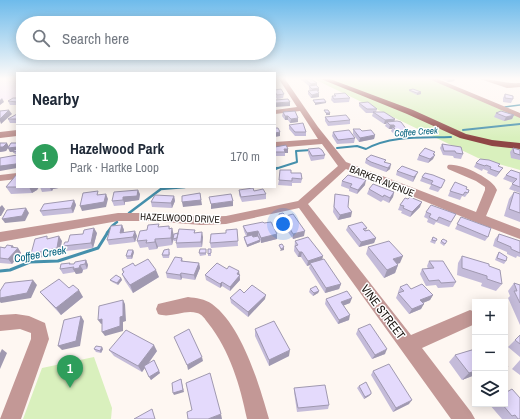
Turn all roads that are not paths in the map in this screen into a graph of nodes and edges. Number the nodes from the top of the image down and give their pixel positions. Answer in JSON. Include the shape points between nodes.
{"nodes":[{"id":1,"x":294,"y":99,"type":"edge"},
{"id":2,"x":375,"y":99,"type":"edge"},
{"id":3,"x":479,"y":99,"type":"edge"},
{"id":4,"x":301,"y":109,"type":"junction"},
{"id":5,"x":276,"y":112,"type":"edge"},
{"id":6,"x":520,"y":116,"type":"edge"},
{"id":7,"x":16,"y":133,"type":"edge"},
{"id":8,"x":0,"y":135,"type":"edge"},
{"id":9,"x":323,"y":141,"type":"junction"},
{"id":10,"x":276,"y":145,"type":"edge"},
{"id":11,"x":520,"y":146,"type":"edge"},
{"id":12,"x":344,"y":166,"type":"junction"},
{"id":13,"x":452,"y":167,"type":"dead end"},
{"id":14,"x":16,"y":176,"type":"edge"},
{"id":15,"x":0,"y":178,"type":"edge"},
{"id":16,"x":302,"y":204,"type":"junction"},
{"id":17,"x":479,"y":219,"type":"junction"},
{"id":18,"x":520,"y":234,"type":"edge"},
{"id":19,"x":0,"y":237,"type":"edge"},
{"id":20,"x":164,"y":309,"type":"dead end"},
{"id":21,"x":470,"y":318,"type":"dead end"},
{"id":22,"x":0,"y":323,"type":"edge"},
{"id":23,"x":408,"y":345,"type":"junction"},
{"id":24,"x":10,"y":419,"type":"edge"},
{"id":25,"x":258,"y":419,"type":"edge"},
{"id":26,"x":463,"y":419,"type":"edge"}],
"edges":[{"from":1,"to":4,"type":"street","name":"BARKER AVENUE"},
{"from":2,"to":11,"type":"main road","via":[[463,136]]},
{"from":3,"to":6,"type":"street"},
{"from":4,"to":5,"type":"street"},
{"from":4,"to":9,"type":"street","name":"BARKER AVENUE"},
{"from":7,"to":8,"type":"street"},
{"from":9,"to":10,"type":"street"},
{"from":9,"to":12,"type":"street","name":"BARKER AVENUE"},
{"from":12,"to":16,"type":"street"},
{"from":12,"to":17,"type":"street","name":"BARKER AVENUE"},
{"from":13,"to":17,"type":"street","via":[[490,186],[492,190]]},
{"from":14,"to":15,"type":"street"},
{"from":16,"to":19,"type":"street","name":"HAZELWOOD DRIVE","via":[[226,220],[118,218]]},
{"from":16,"to":23,"type":"street","name":"VINE STREET"},
{"from":17,"to":18,"type":"street","name":"BARKER AVENUE"},
{"from":20,"to":25,"type":"street","via":[[186,304],[204,307],[219,322],[242,367]]},
{"from":21,"to":23,"type":"street"},
{"from":22,"to":24,"type":"street","via":[[30,323],[39,329],[40,339]]},
{"from":23,"to":26,"type":"street","name":"VINE STREET"}]}
